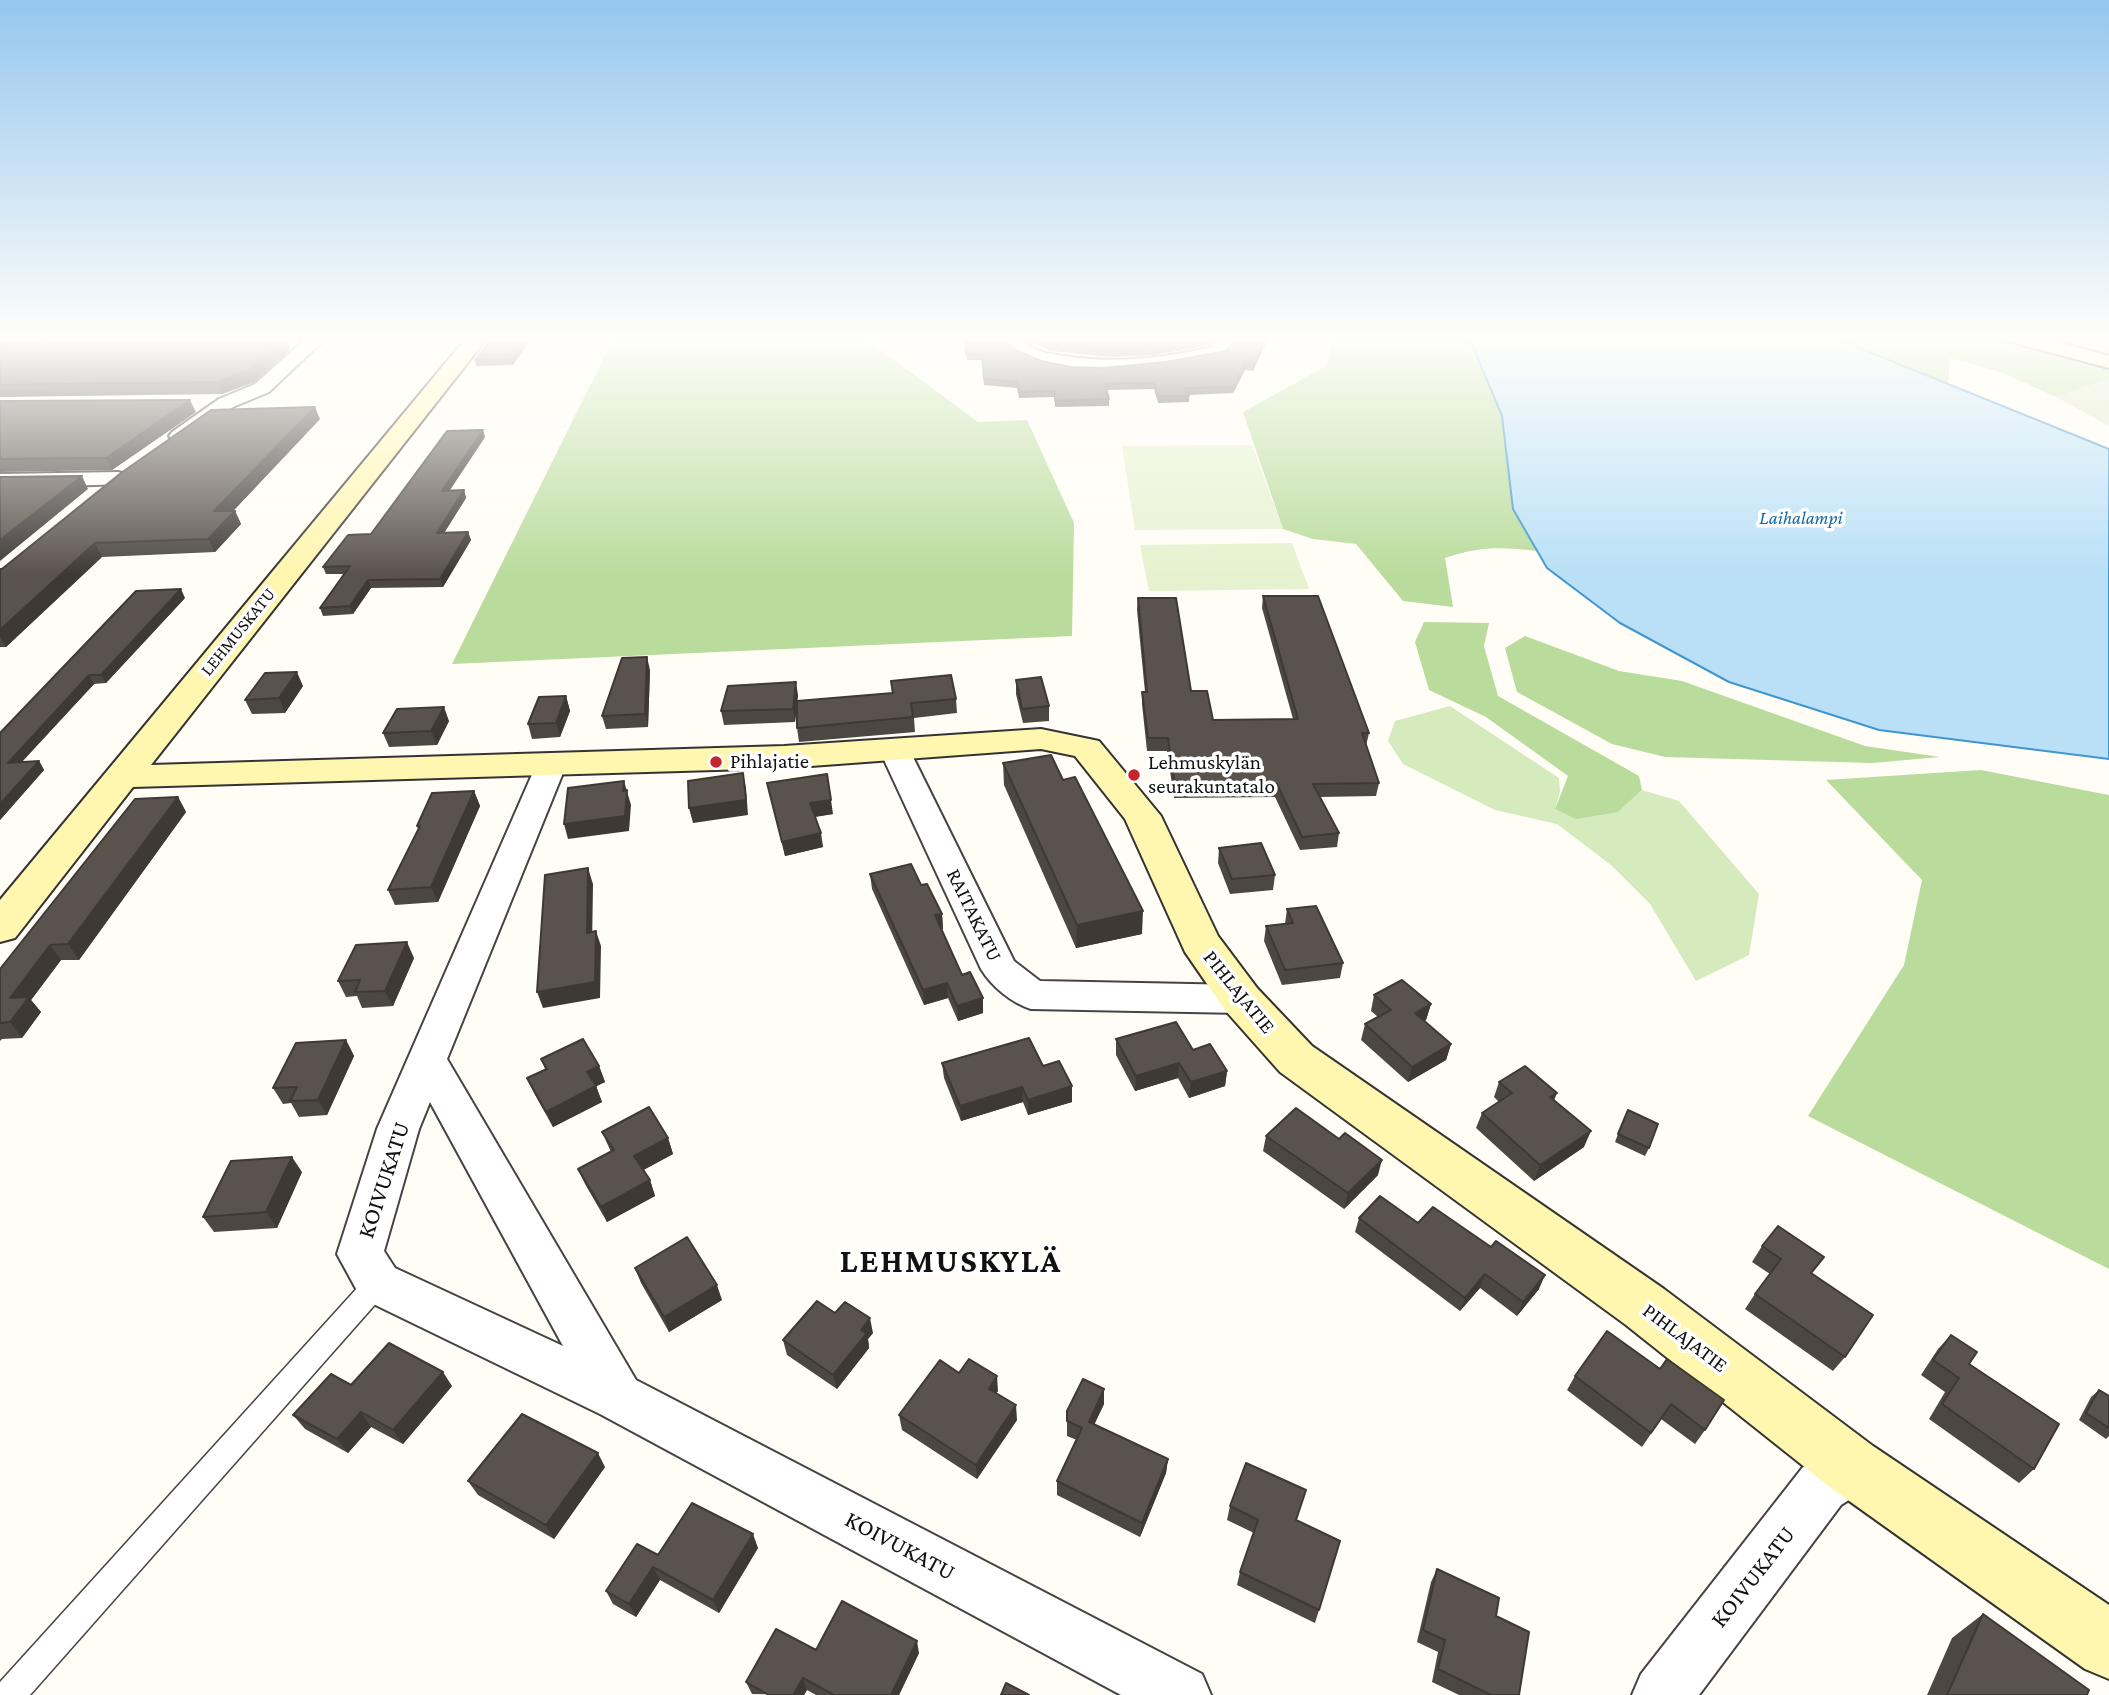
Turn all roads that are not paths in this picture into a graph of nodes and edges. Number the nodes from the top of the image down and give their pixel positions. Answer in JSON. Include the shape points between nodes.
{"nodes":[{"id":1,"x":207,"y":416,"type":"edge"},
{"id":2,"x":414,"y":416,"type":"edge"},
{"id":3,"x":161,"y":449,"type":"edge"},
{"id":4,"x":140,"y":464,"type":"edge"},
{"id":5,"x":118,"y":479,"type":"junction"},
{"id":6,"x":0,"y":481,"type":"edge"},
{"id":7,"x":97,"y":497,"type":"edge"},
{"id":8,"x":894,"y":749,"type":"junction"},
{"id":9,"x":552,"y":763,"type":"junction"},
{"id":10,"x":120,"y":777,"type":"junction"},
{"id":11,"x":0,"y":928,"type":"edge"},
{"id":12,"x":1241,"y":999,"type":"junction"},
{"id":13,"x":428,"y":1061,"type":"junction"},
{"id":14,"x":378,"y":1283,"type":"junction"},
{"id":15,"x":618,"y":1397,"type":"junction"},
{"id":16,"x":1852,"y":1467,"type":"junction"},
{"id":17,"x":2109,"y":1645,"type":"edge"},
{"id":18,"x":9,"y":1695,"type":"edge"},
{"id":19,"x":1181,"y":1695,"type":"edge"},
{"id":20,"x":1662,"y":1695,"type":"edge"}],
"edges":[{"from":1,"to":3,"type":"street"},
{"from":2,"to":10,"type":"street","name":"LEHMUSKATU"},
{"from":4,"to":5,"type":"street"},
{"from":5,"to":6,"type":"street"},
{"from":5,"to":7,"type":"street"},
{"from":8,"to":9,"type":"street","name":"PIHLAJATIE"},
{"from":8,"to":12,"type":"street","name":"PIHLAJATIE","via":[[1041,739],[1087,748],[1142,816],[1200,942]]},
{"from":8,"to":12,"type":"street","name":"RAITAKATU","via":[[1000,969],[1031,995]]},
{"from":9,"to":10,"type":"street","name":"PIHLAJATIE"},
{"from":9,"to":13,"type":"street","name":"KOIVUKATU"},
{"from":10,"to":11,"type":"street","name":"LEHMUSKATU"},
{"from":12,"to":16,"type":"street","name":"PIHLAJATIE","via":[[1296,1059],[1645,1307]]},
{"from":13,"to":14,"type":"street","name":"KOIVUKATU","via":[[398,1129],[360,1254]]},
{"from":13,"to":15,"type":"street"},
{"from":14,"to":15,"type":"street","name":"KOIVUKATU"},
{"from":14,"to":18,"type":"lane"},
{"from":15,"to":19,"type":"street","name":"KOIVUKATU"},
{"from":16,"to":17,"type":"street","name":"PIHLAJATIE"},
{"from":16,"to":20,"type":"street","name":"KOIVUKATU","via":[[1822,1486]]}]}
